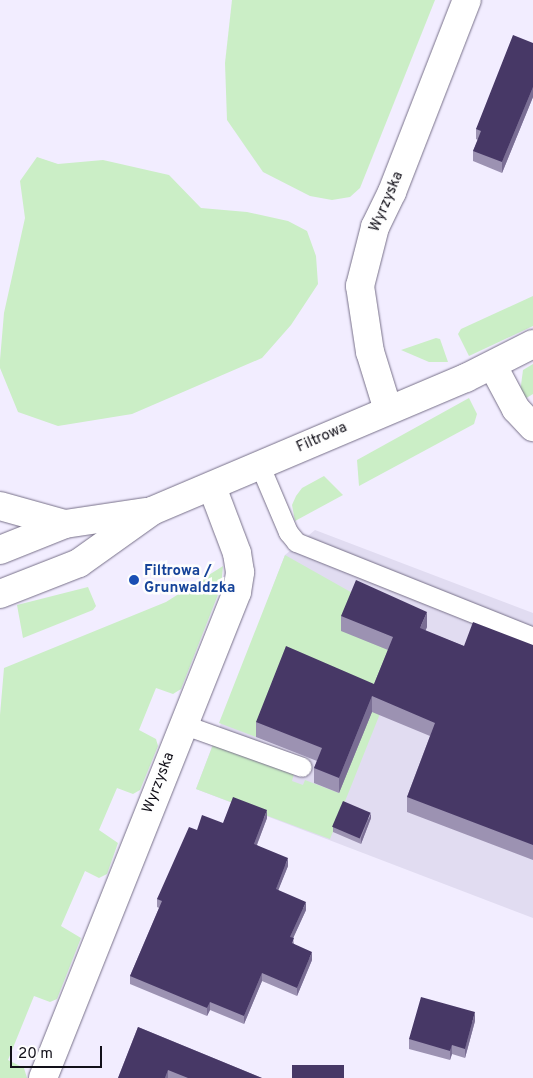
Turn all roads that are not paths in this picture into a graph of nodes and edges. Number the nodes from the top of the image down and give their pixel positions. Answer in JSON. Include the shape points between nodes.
{"nodes":[{"id":1,"x":467,"y":0,"type":"edge"},
{"id":2,"x":533,"y":344,"type":"edge"},
{"id":3,"x":493,"y":366,"type":"junction"},
{"id":4,"x":388,"y":410,"type":"junction"},
{"id":5,"x":533,"y":427,"type":"edge"},
{"id":6,"x":260,"y":466,"type":"junction"},
{"id":7,"x":212,"y":487,"type":"junction"},
{"id":8,"x":0,"y":506,"type":"edge"},
{"id":9,"x":152,"y":511,"type":"junction"},
{"id":10,"x":64,"y":524,"type":"junction"},
{"id":11,"x":0,"y":550,"type":"edge"},
{"id":12,"x":0,"y":594,"type":"edge"},
{"id":13,"x":533,"y":637,"type":"edge"},
{"id":14,"x":182,"y":724,"type":"junction"},
{"id":15,"x":302,"y":767,"type":"dead end"},
{"id":16,"x":43,"y":1078,"type":"edge"}],
"edges":[{"from":1,"to":4,"type":"street","name":"Wyrzyska","via":[[392,192],[375,227],[360,286],[370,352]]},
{"from":2,"to":3,"type":"street","name":"Filtrowa"},
{"from":3,"to":4,"type":"street","name":"Filtrowa"},
{"from":3,"to":5,"type":"street","via":[[516,408]]},
{"from":4,"to":6,"type":"street","name":"Filtrowa"},
{"from":6,"to":7,"type":"street","name":"Filtrowa"},
{"from":6,"to":13,"type":"lane","via":[[288,532],[296,542]]},
{"from":7,"to":9,"type":"street","name":"Filtrowa"},
{"from":7,"to":14,"type":"street","name":"Wyrzyska","via":[[237,553],[240,572],[237,592]]},
{"from":8,"to":10,"type":"street"},
{"from":9,"to":10,"type":"street","name":"Filtrowa"},
{"from":9,"to":12,"type":"street","name":"Filtrowa","via":[[79,563]]},
{"from":10,"to":11,"type":"street","name":"Filtrowa"},
{"from":14,"to":15,"type":"lane"},
{"from":14,"to":16,"type":"street","name":"Wyrzyska"}]}
